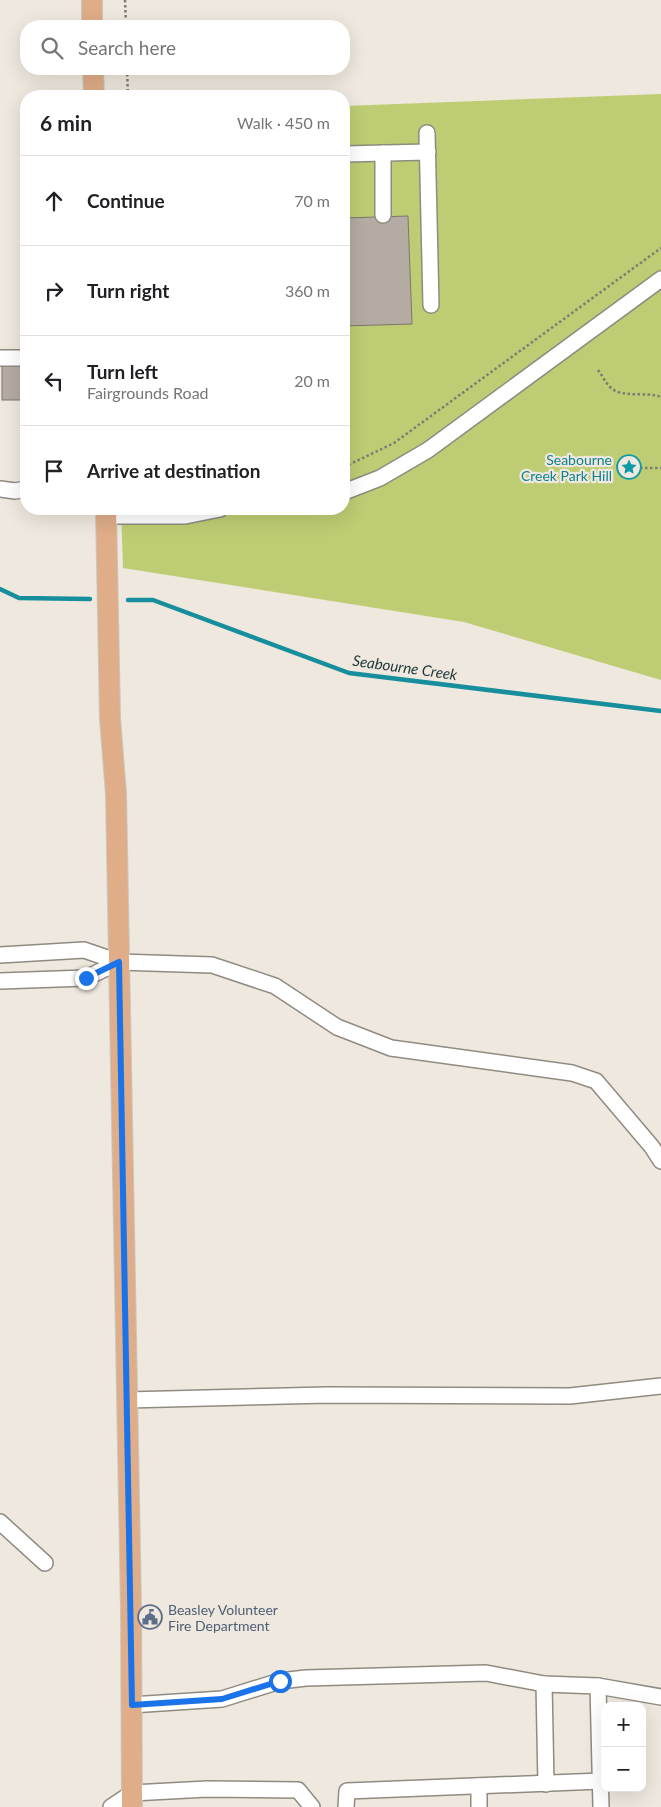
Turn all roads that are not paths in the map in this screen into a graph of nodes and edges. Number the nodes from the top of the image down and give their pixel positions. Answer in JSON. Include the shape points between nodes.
{"nodes":[{"id":1,"x":92,"y":0,"type":"edge"},
{"id":2,"x":92,"y":20,"type":"edge"},
{"id":3,"x":93,"y":75,"type":"edge"},
{"id":4,"x":94,"y":90,"type":"edge"},
{"id":5,"x":428,"y":134,"type":"dead end"},
{"id":6,"x":428,"y":152,"type":"junction"},
{"id":7,"x":383,"y":153,"type":"junction"},
{"id":8,"x":350,"y":154,"type":"edge"},
{"id":9,"x":383,"y":215,"type":"dead end"},
{"id":10,"x":661,"y":279,"type":"edge"},
{"id":11,"x":431,"y":305,"type":"dead end"},
{"id":12,"x":0,"y":358,"type":"edge"},
{"id":13,"x":20,"y":358,"type":"edge"},
{"id":14,"x":0,"y":489,"type":"edge"},
{"id":15,"x":350,"y":490,"type":"edge"},
{"id":16,"x":20,"y":491,"type":"edge"},
{"id":17,"x":106,"y":515,"type":"edge"},
{"id":18,"x":159,"y":515,"type":"edge"},
{"id":19,"x":190,"y":515,"type":"edge"},
{"id":20,"x":0,"y":955,"type":"edge"},
{"id":21,"x":119,"y":962,"type":"junction"},
{"id":22,"x":0,"y":981,"type":"edge"},
{"id":23,"x":661,"y":1161,"type":"edge"},
{"id":24,"x":661,"y":1386,"type":"edge"},
{"id":25,"x":127,"y":1400,"type":"junction"},
{"id":26,"x":0,"y":1522,"type":"edge"},
{"id":27,"x":45,"y":1563,"type":"dead end"},
{"id":28,"x":544,"y":1684,"type":"junction"},
{"id":29,"x":598,"y":1686,"type":"junction"},
{"id":30,"x":661,"y":1697,"type":"edge"},
{"id":31,"x":132,"y":1705,"type":"junction"},
{"id":32,"x":601,"y":1781,"type":"joint"},
{"id":33,"x":546,"y":1784,"type":"junction"},
{"id":34,"x":479,"y":1786,"type":"junction"},
{"id":35,"x":601,"y":1792,"type":"edge"},
{"id":36,"x":132,"y":1800,"type":"edge"},
{"id":37,"x":111,"y":1807,"type":"edge"},
{"id":38,"x":312,"y":1807,"type":"edge"},
{"id":39,"x":346,"y":1807,"type":"edge"},
{"id":40,"x":479,"y":1807,"type":"edge"},
{"id":41,"x":601,"y":1807,"type":"edge"}],
"edges":[{"from":1,"to":2,"type":"main road"},
{"from":3,"to":4,"type":"main road"},
{"from":5,"to":6,"type":"street"},
{"from":6,"to":7,"type":"street"},
{"from":6,"to":11,"type":"street"},
{"from":7,"to":8,"type":"street"},
{"from":7,"to":9,"type":"street"},
{"from":10,"to":15,"type":"street","via":[[428,450],[380,478]]},
{"from":12,"to":13,"type":"street"},
{"from":14,"to":16,"type":"street"},
{"from":17,"to":21,"type":"main road"},
{"from":18,"to":19,"type":"street"},
{"from":20,"to":21,"type":"street","via":[[84,950]]},
{"from":21,"to":22,"type":"street","via":[[86,978]]},
{"from":21,"to":23,"type":"street","via":[[212,965],[275,986],[337,1026],[391,1048],[572,1073],[596,1081]]},
{"from":21,"to":25,"type":"main road"},
{"from":24,"to":25,"type":"street","via":[[570,1396],[327,1395]]},
{"from":25,"to":31,"type":"main road"},
{"from":26,"to":27,"type":"street"},
{"from":28,"to":29,"type":"street"},
{"from":28,"to":31,"type":"street","via":[[486,1673],[306,1678],[280,1681],[222,1699]]},
{"from":28,"to":33,"type":"street"},
{"from":29,"to":30,"type":"street"},
{"from":29,"to":32,"type":"street"},
{"from":31,"to":36,"type":"main road"},
{"from":32,"to":33,"type":"street"},
{"from":33,"to":34,"type":"street"},
{"from":34,"to":39,"type":"street","via":[[347,1791]]},
{"from":34,"to":40,"type":"street"},
{"from":35,"to":41,"type":"street"},
{"from":36,"to":37,"type":"street"},
{"from":36,"to":38,"type":"street","via":[[207,1789],[298,1790]]}]}
